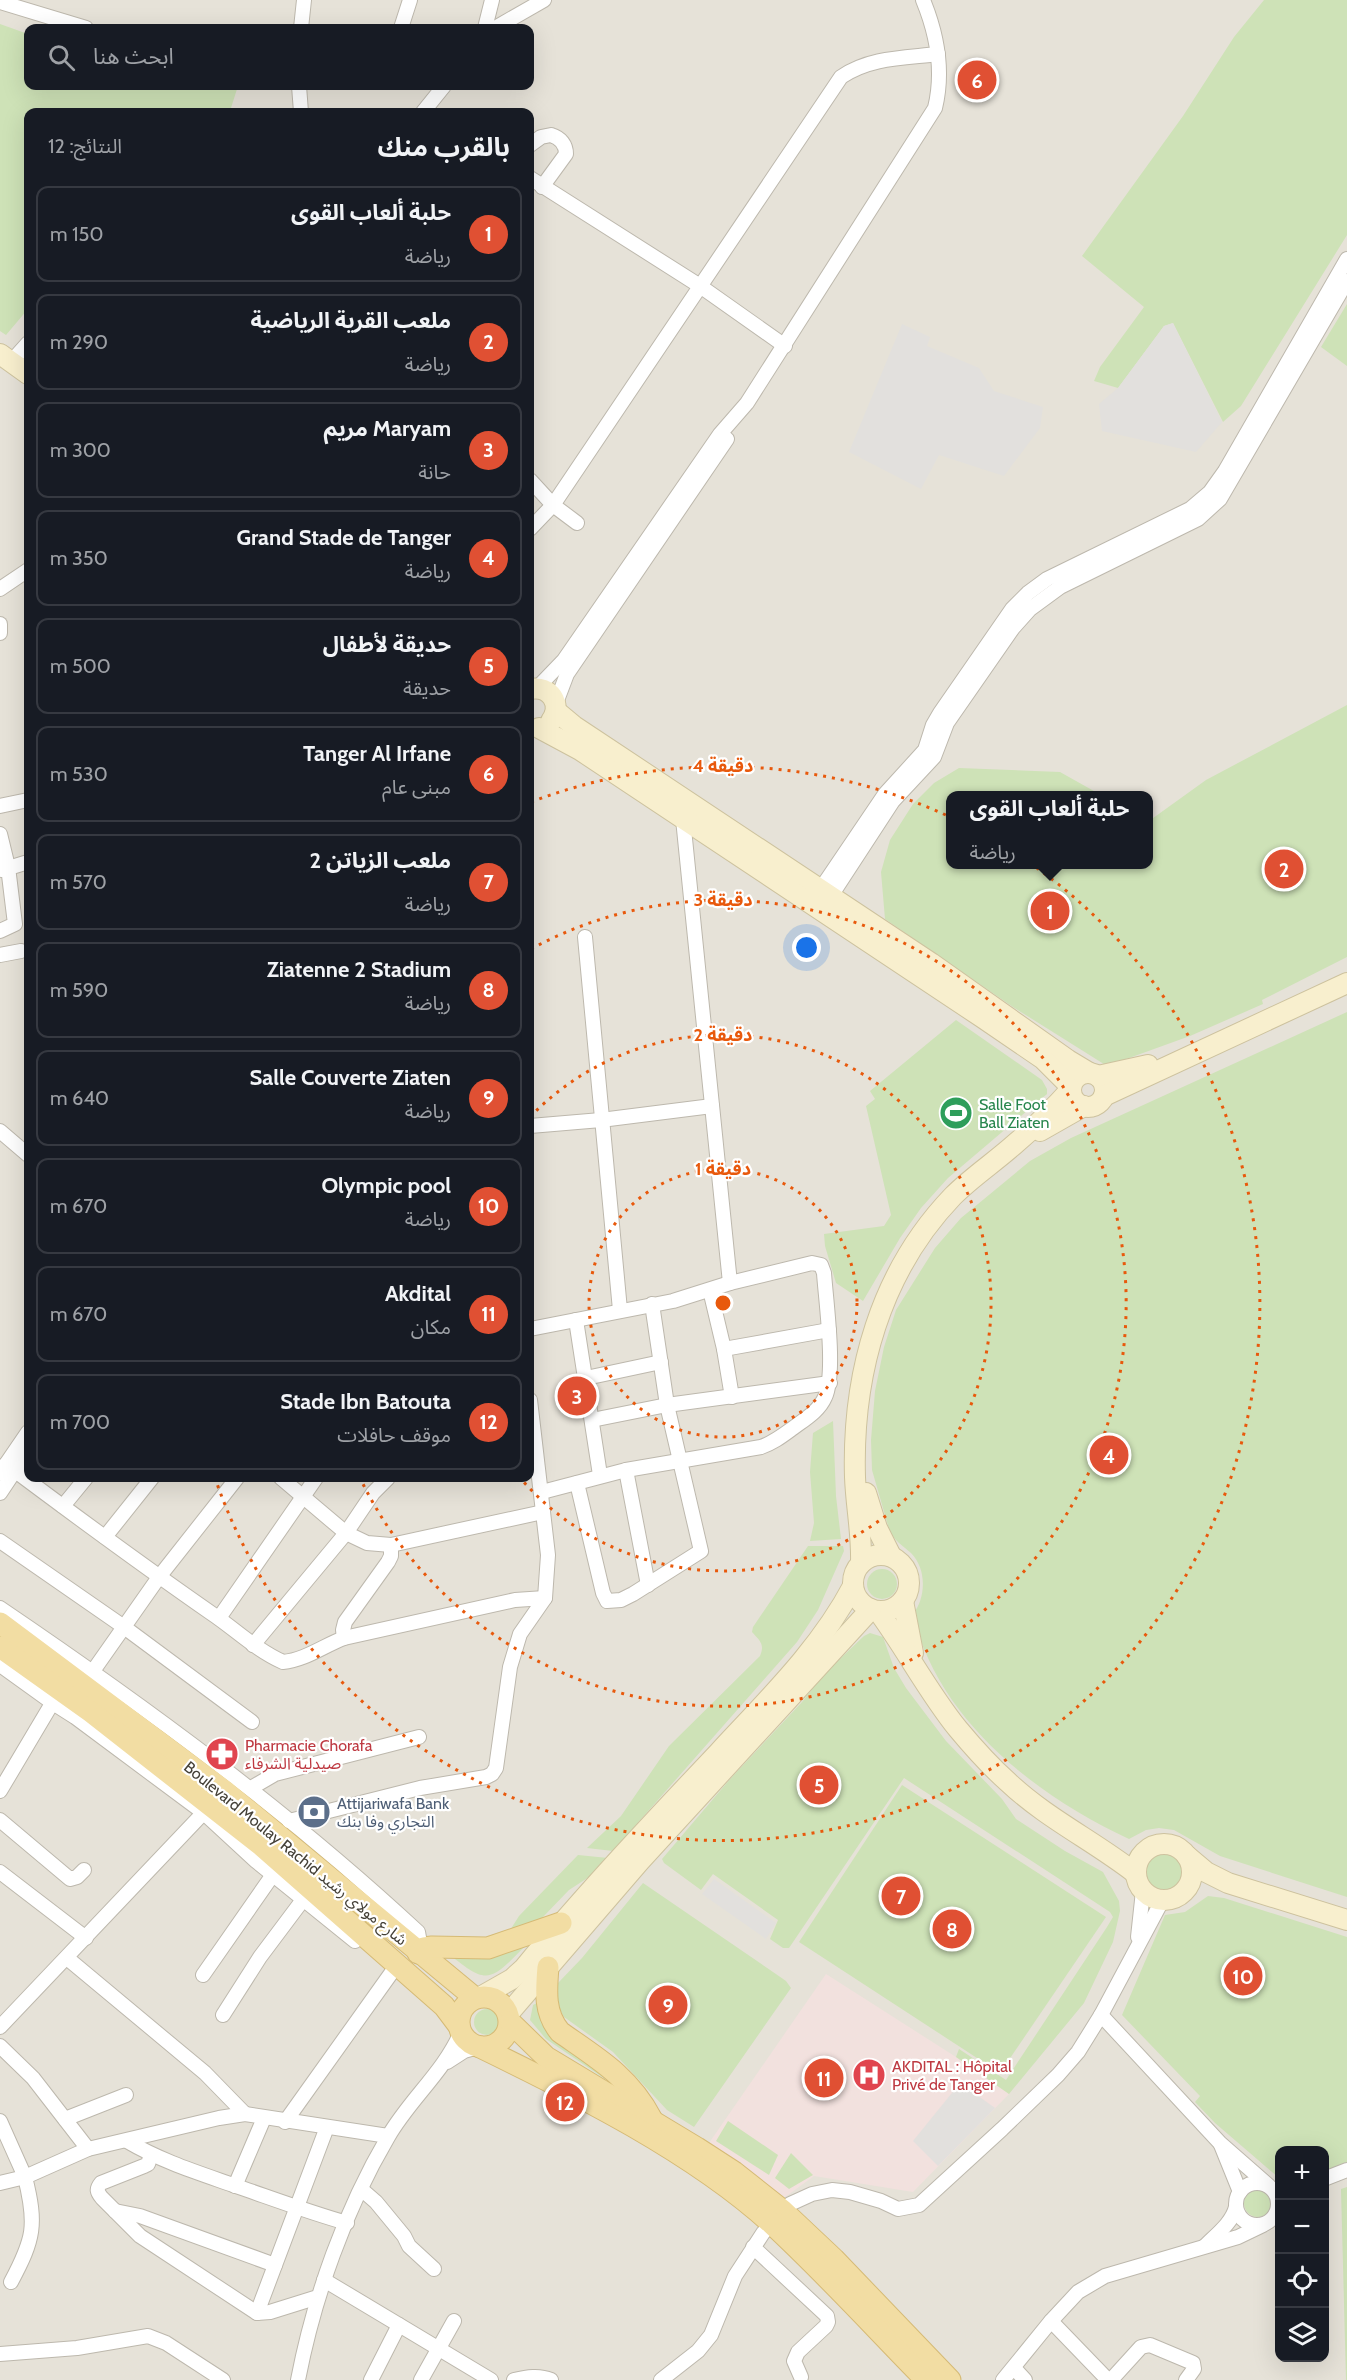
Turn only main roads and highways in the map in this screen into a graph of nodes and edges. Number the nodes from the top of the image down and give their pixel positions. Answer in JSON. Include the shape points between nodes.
{"nodes":[{"id":1,"x":0,"y":1623,"type":"edge"},
{"id":2,"x":0,"y":1647,"type":"edge"},
{"id":3,"x":561,"y":1923,"type":"road end"},
{"id":4,"x":422,"y":1946,"type":"junction"},
{"id":5,"x":548,"y":1967,"type":"road end"},
{"id":6,"x":478,"y":1997,"type":"junction"},
{"id":7,"x":509,"y":2018,"type":"junction"},
{"id":8,"x":460,"y":2029,"type":"junction"},
{"id":9,"x":479,"y":2047,"type":"junction"},
{"id":10,"x":652,"y":2121,"type":"junction"},
{"id":11,"x":777,"y":2217,"type":"junction"},
{"id":12,"x":926,"y":2380,"type":"edge"},
{"id":13,"x":950,"y":2380,"type":"edge"}],
"edges":[{"from":1,"to":4,"type":"main road","name":"Boulevard Moulay Rachid شارع مولاي رشيد","via":[[226,1792]]},
{"from":2,"to":8,"type":"main road","name":"Boulevard Moulay Rachid شارع مولاي رشيد","via":[[57,1696],[208,1809],[394,1969],[444,2006]]},
{"from":3,"to":4,"type":"main road","via":[[489,1948]]},
{"from":4,"to":6,"type":"main road","name":"Boulevard Moulay Rachid شارع مولاي رشيد"},
{"from":5,"to":10,"type":"main road","via":[[547,2002],[552,2022],[624,2079]]},
{"from":6,"to":7,"type":"main road","via":[[498,2000]]},
{"from":6,"to":8,"type":"main road","via":[[462,2009]]},
{"from":7,"to":9,"type":"main road","via":[[508,2031],[497,2044]]},
{"from":7,"to":10,"type":"main road","via":[[546,2057]]},
{"from":8,"to":9,"type":"main road","via":[[465,2039]]},
{"from":9,"to":11,"type":"main road","via":[[598,2107]]},
{"from":10,"to":11,"type":"main road","via":[[734,2172]]},
{"from":11,"to":12,"type":"main road"},
{"from":11,"to":13,"type":"main road","via":[[834,2259]]}]}
